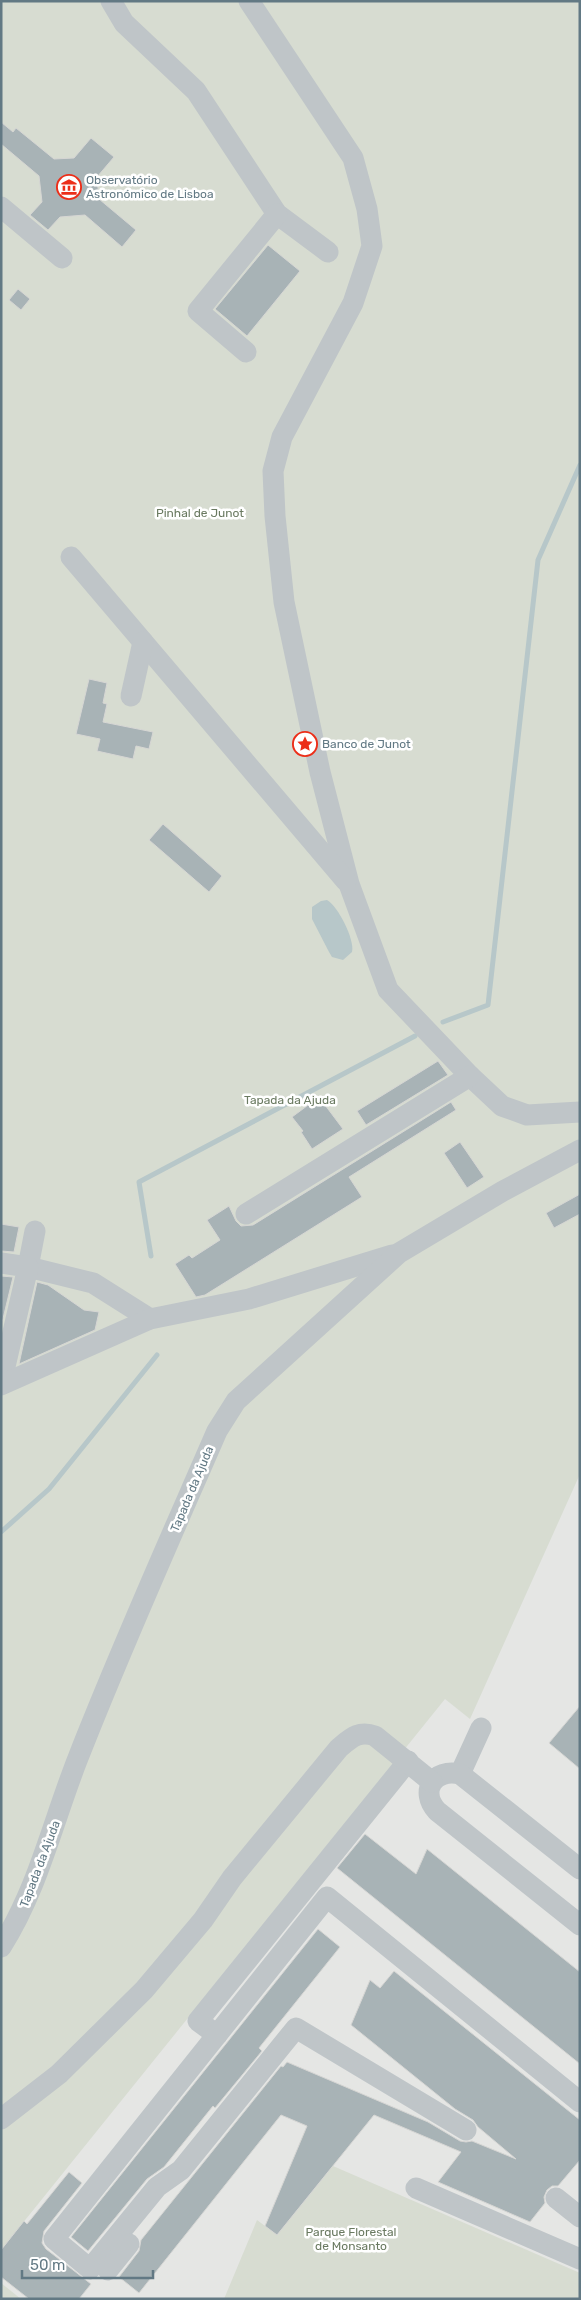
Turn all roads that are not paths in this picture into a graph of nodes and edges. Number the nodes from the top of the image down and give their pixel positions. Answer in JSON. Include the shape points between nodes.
{"nodes":[{"id":1,"x":111,"y":1,"type":"edge"},
{"id":2,"x":249,"y":1,"type":"edge"},
{"id":3,"x":1,"y":207,"type":"edge"},
{"id":4,"x":277,"y":214,"type":"junction"},
{"id":5,"x":328,"y":252,"type":"dead end"},
{"id":6,"x":62,"y":258,"type":"dead end"},
{"id":7,"x":246,"y":352,"type":"dead end"},
{"id":8,"x":71,"y":557,"type":"dead end"},
{"id":9,"x":143,"y":642,"type":"junction"},
{"id":10,"x":131,"y":696,"type":"dead end"},
{"id":11,"x":348,"y":884,"type":"junction"},
{"id":12,"x":470,"y":1076,"type":"junction"},
{"id":13,"x":580,"y":1112,"type":"edge"},
{"id":14,"x":580,"y":1150,"type":"edge"},
{"id":15,"x":246,"y":1214,"type":"dead end"},
{"id":16,"x":35,"y":1232,"type":"dead end"},
{"id":17,"x":399,"y":1253,"type":"junction"},
{"id":18,"x":1,"y":1263,"type":"edge"},
{"id":19,"x":28,"y":1267,"type":"junction"},
{"id":20,"x":150,"y":1319,"type":"junction"},
{"id":21,"x":1,"y":1385,"type":"edge"},
{"id":22,"x":481,"y":1728,"type":"dead end"},
{"id":23,"x":408,"y":1761,"type":"junction"},
{"id":24,"x":460,"y":1774,"type":"junction"},
{"id":25,"x":432,"y":1782,"type":"junction"},
{"id":26,"x":580,"y":1869,"type":"edge"},
{"id":27,"x":580,"y":1925,"type":"edge"},
{"id":28,"x":1,"y":1947,"type":"edge"},
{"id":29,"x":217,"y":2036,"type":"junction"},
{"id":30,"x":580,"y":2102,"type":"edge"},
{"id":31,"x":1,"y":2119,"type":"edge"},
{"id":32,"x":466,"y":2130,"type":"dead end"},
{"id":33,"x":181,"y":2170,"type":"junction"},
{"id":34,"x":416,"y":2188,"type":"dead end"},
{"id":35,"x":556,"y":2198,"type":"dead end"},
{"id":36,"x":580,"y":2217,"type":"edge"},
{"id":37,"x":580,"y":2259,"type":"edge"},
{"id":38,"x":108,"y":2270,"type":"dead end"}],
"edges":[{"from":1,"to":4,"type":"street","via":[[124,23],[196,91]]},
{"from":2,"to":11,"type":"street","via":[[352,158],[367,209],[372,246],[352,303],[282,437],[274,471],[284,602],[320,772]]},
{"from":3,"to":6,"type":"street"},
{"from":4,"to":5,"type":"street"},
{"from":4,"to":7,"type":"street","via":[[198,310]]},
{"from":8,"to":9,"type":"street"},
{"from":9,"to":10,"type":"street"},
{"from":9,"to":11,"type":"street"},
{"from":11,"to":12,"type":"street","via":[[388,990]]},
{"from":12,"to":13,"type":"street","via":[[502,1106],[527,1115]]},
{"from":12,"to":15,"type":"street"},
{"from":14,"to":17,"type":"street","name":"Tapada da Ajuda"},
{"from":16,"to":19,"type":"street"},
{"from":17,"to":20,"type":"street","via":[[250,1299]]},
{"from":17,"to":28,"type":"street","name":"Tapada da Ajuda","via":[[236,1401],[217,1430],[111,1673],[21,1914]]},
{"from":18,"to":19,"type":"street"},
{"from":19,"to":20,"type":"street","via":[[93,1283]]},
{"from":19,"to":21,"type":"street"},
{"from":20,"to":21,"type":"street"},
{"from":22,"to":24,"type":"street"},
{"from":23,"to":25,"type":"street"},
{"from":23,"to":29,"type":"street","via":[[198,2021]]},
{"from":23,"to":31,"type":"street","via":[[366,1732],[353,1736],[339,1748],[232,1878],[204,1920],[144,1990],[59,2074]]},
{"from":24,"to":25,"type":"street","via":[[444,1773]]},
{"from":24,"to":26,"type":"street"},
{"from":25,"to":27,"type":"street","via":[[430,1801],[437,1811]]},
{"from":29,"to":30,"type":"street","via":[[328,1897]]},
{"from":29,"to":33,"type":"street","via":[[54,2239],[90,2269],[157,2187]]},
{"from":32,"to":33,"type":"street","via":[[296,2028]]},
{"from":33,"to":38,"type":"street","via":[[168,2196]]},
{"from":34,"to":37,"type":"street"},
{"from":35,"to":36,"type":"street"}]}
